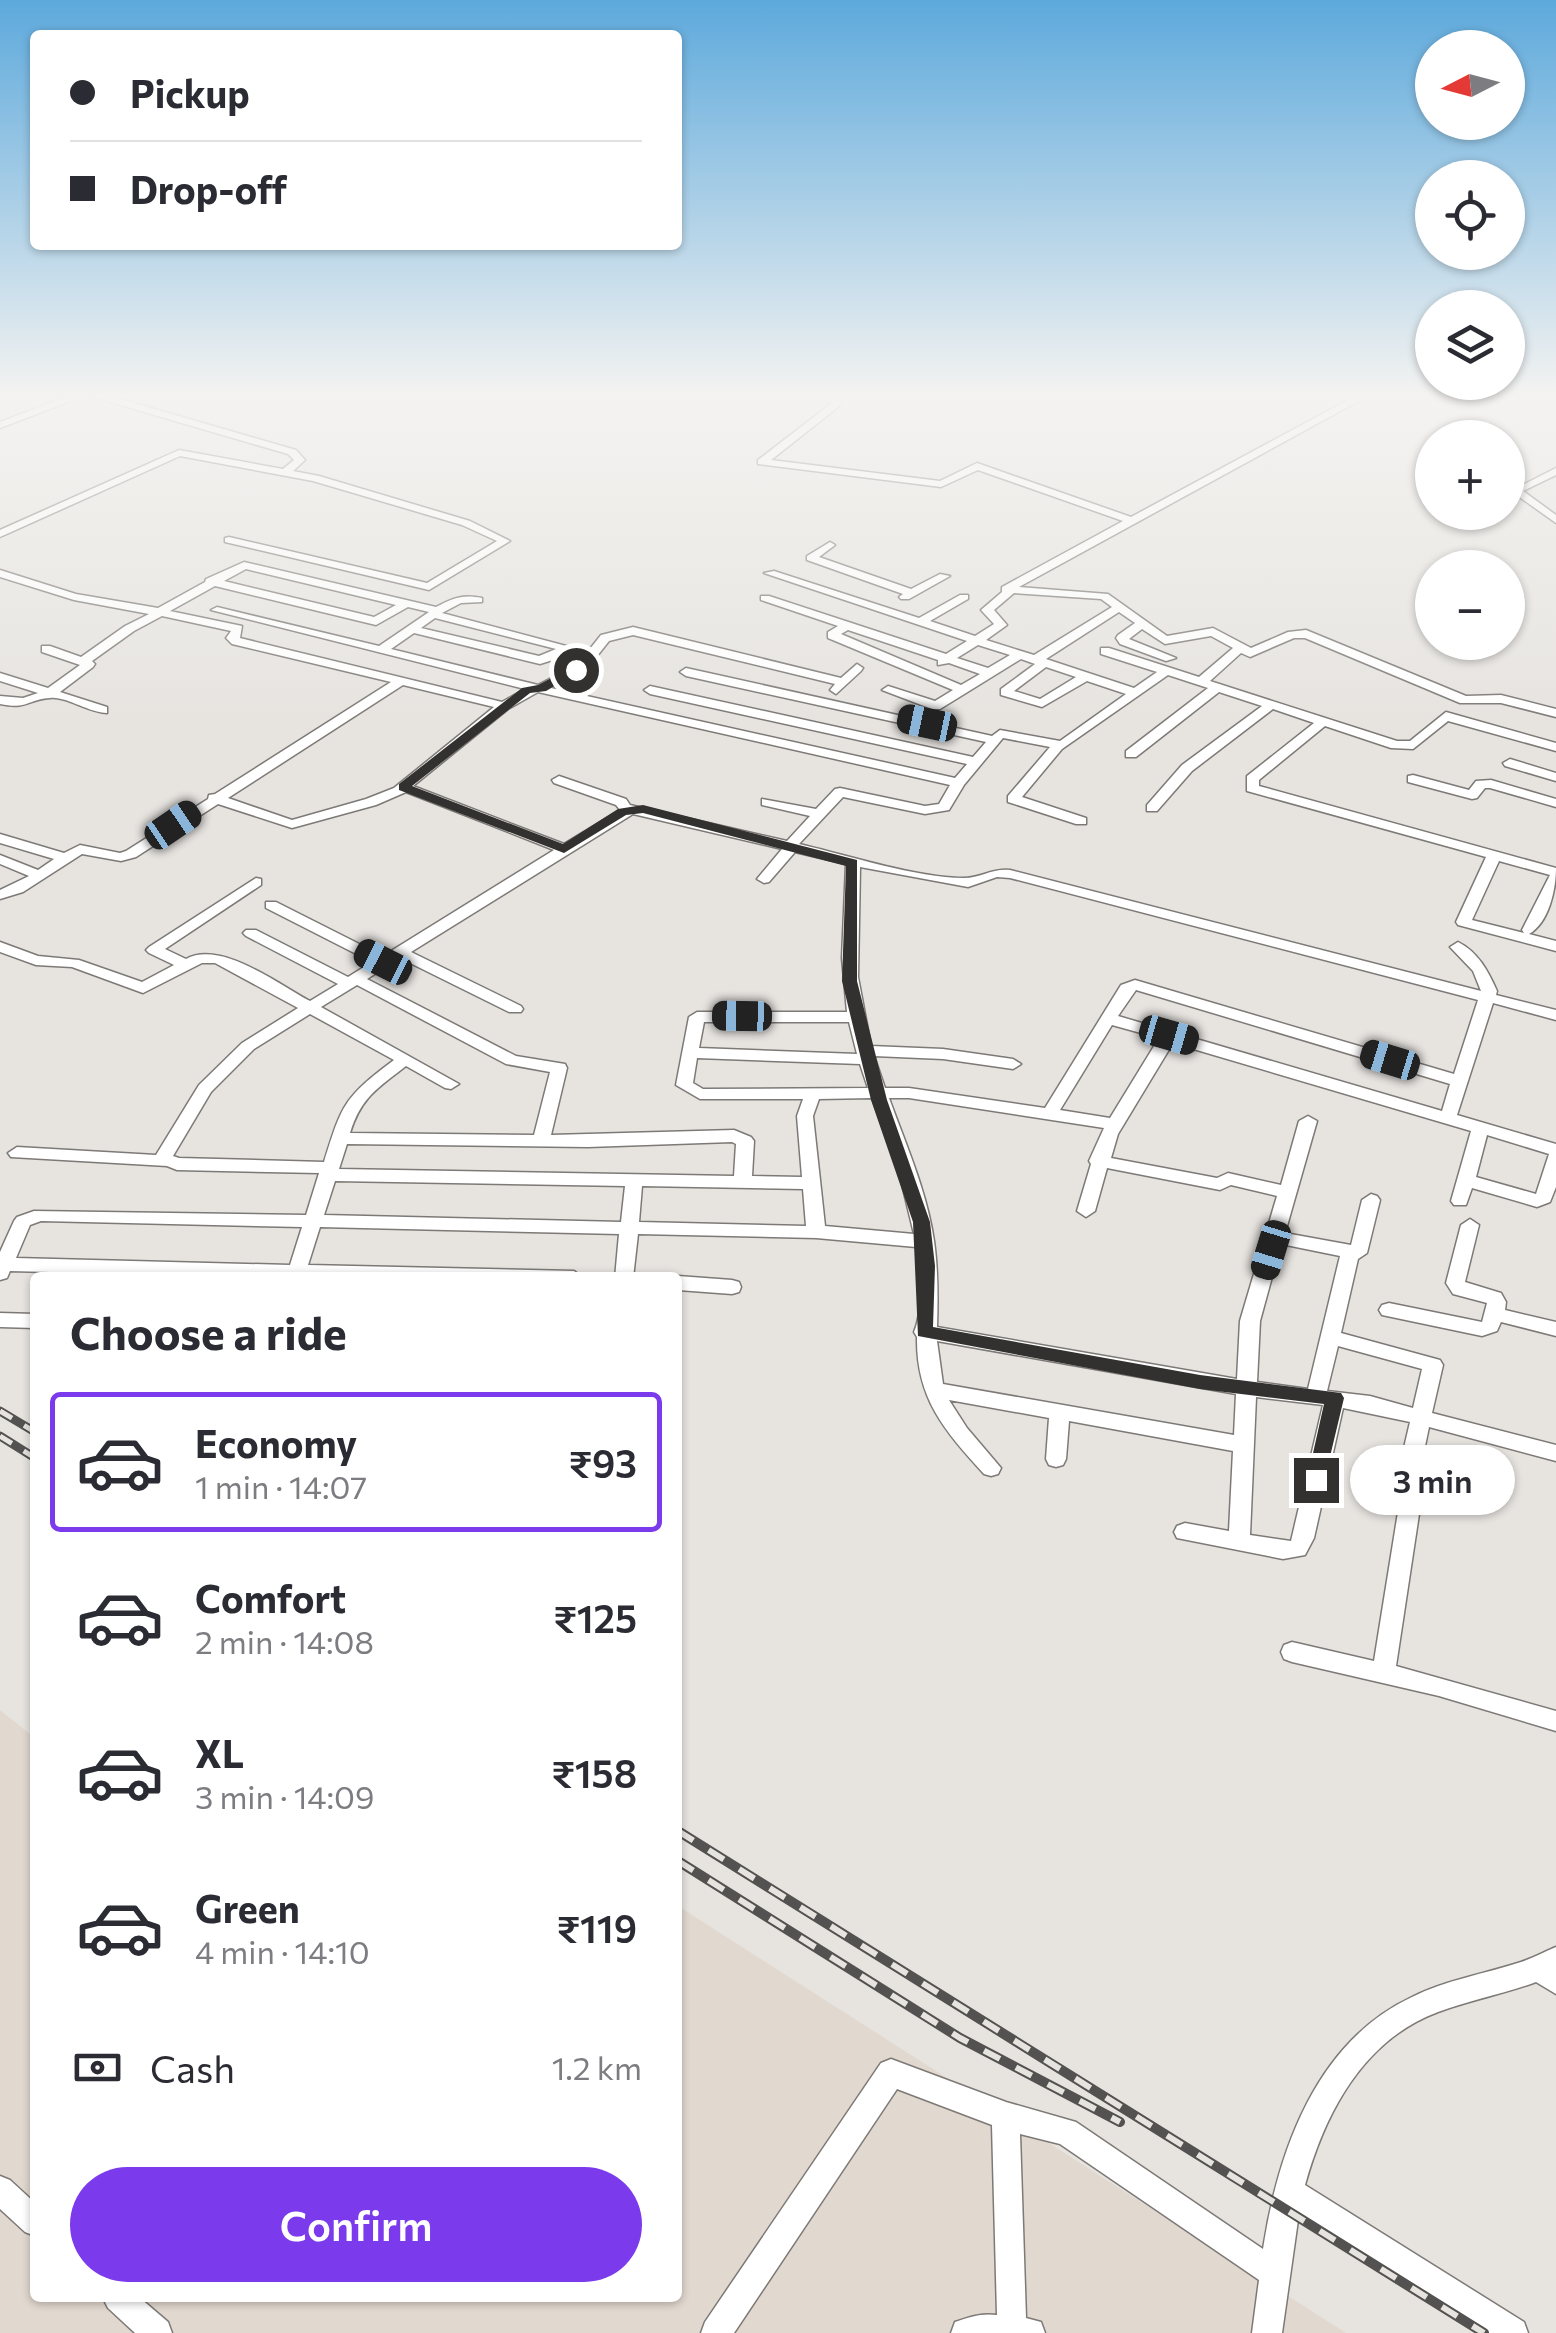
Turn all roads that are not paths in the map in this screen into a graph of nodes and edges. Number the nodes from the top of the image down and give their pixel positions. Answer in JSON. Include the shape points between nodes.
{"nodes":[{"id":1,"x":71,"y":501,"type":"edge"},
{"id":2,"x":386,"y":501,"type":"edge"},
{"id":3,"x":1076,"y":501,"type":"edge"},
{"id":4,"x":1165,"y":501,"type":"edge"},
{"id":5,"x":1530,"y":501,"type":"edge"},
{"id":6,"x":1129,"y":520,"type":"junction"},
{"id":7,"x":1556,"y":520,"type":"edge"},
{"id":8,"x":0,"y":534,"type":"edge"},
{"id":9,"x":230,"y":540,"type":"dead end"},
{"id":10,"x":830,"y":545,"type":"dead end"},
{"id":11,"x":268,"y":549,"type":"junction"},
{"id":12,"x":244,"y":565,"type":"junction"},
{"id":13,"x":0,"y":573,"type":"edge"},
{"id":14,"x":770,"y":573,"type":"dead end"},
{"id":15,"x":944,"y":576,"type":"dead end"},
{"id":16,"x":307,"y":580,"type":"junction"},
{"id":17,"x":210,"y":581,"type":"junction"},
{"id":18,"x":434,"y":588,"type":"dead end"},
{"id":19,"x":1010,"y":591,"type":"junction"},
{"id":20,"x":912,"y":593,"type":"junction"},
{"id":21,"x":277,"y":597,"type":"junction"},
{"id":22,"x":964,"y":597,"type":"dead end"},
{"id":23,"x":765,"y":598,"type":"dead end"},
{"id":24,"x":478,"y":600,"type":"dead end"},
{"id":25,"x":410,"y":604,"type":"junction"},
{"id":26,"x":1122,"y":606,"type":"junction"},
{"id":27,"x":217,"y":610,"type":"dead end"},
{"id":28,"x":884,"y":610,"type":"junction"},
{"id":29,"x":162,"y":613,"type":"junction"},
{"id":30,"x":436,"y":613,"type":"junction"},
{"id":31,"x":922,"y":622,"type":"junction"},
{"id":32,"x":852,"y":626,"type":"junction"},
{"id":33,"x":1140,"y":626,"type":"junction"},
{"id":34,"x":414,"y":630,"type":"junction"},
{"id":35,"x":706,"y":632,"type":"dead end"},
{"id":36,"x":975,"y":638,"type":"junction"},
{"id":37,"x":1176,"y":640,"type":"junction"},
{"id":38,"x":687,"y":646,"type":"junction"},
{"id":39,"x":46,"y":649,"type":"dead end"},
{"id":40,"x":384,"y":649,"type":"junction"},
{"id":41,"x":1239,"y":649,"type":"junction"},
{"id":42,"x":1105,"y":651,"type":"dead end"},
{"id":43,"x":1020,"y":654,"type":"junction"},
{"id":44,"x":949,"y":657,"type":"junction"},
{"id":45,"x":84,"y":661,"type":"junction"},
{"id":46,"x":1041,"y":661,"type":"junction"},
{"id":47,"x":1164,"y":666,"type":"junction"},
{"id":48,"x":856,"y":668,"type":"dead end"},
{"id":49,"x":686,"y":672,"type":"dead end"},
{"id":50,"x":990,"y":673,"type":"junction"},
{"id":51,"x":922,"y":674,"type":"junction"},
{"id":52,"x":1086,"y":676,"type":"junction"},
{"id":53,"x":0,"y":677,"type":"edge"},
{"id":54,"x":402,"y":681,"type":"junction"},
{"id":55,"x":844,"y":682,"type":"junction"},
{"id":56,"x":1201,"y":682,"type":"junction"},
{"id":57,"x":1218,"y":687,"type":"junction"},
{"id":58,"x":539,"y":688,"type":"junction"},
{"id":59,"x":650,"y":690,"type":"dead end"},
{"id":60,"x":888,"y":690,"type":"dead end"},
{"id":61,"x":962,"y":690,"type":"junction"},
{"id":62,"x":48,"y":692,"type":"junction"},
{"id":63,"x":1134,"y":692,"type":"junction"},
{"id":64,"x":0,"y":700,"type":"edge"},
{"id":65,"x":825,"y":701,"type":"junction"},
{"id":66,"x":1272,"y":704,"type":"junction"},
{"id":67,"x":504,"y":706,"type":"junction"},
{"id":68,"x":103,"y":710,"type":"dead end"},
{"id":69,"x":1556,"y":713,"type":"edge"},
{"id":70,"x":1324,"y":721,"type":"junction"},
{"id":71,"x":994,"y":740,"type":"junction"},
{"id":72,"x":1057,"y":746,"type":"junction"},
{"id":73,"x":1556,"y":747,"type":"edge"},
{"id":74,"x":1131,"y":754,"type":"dead end"},
{"id":75,"x":976,"y":762,"type":"junction"},
{"id":76,"x":1510,"y":764,"type":"dead end"},
{"id":77,"x":1556,"y":777,"type":"edge"},
{"id":78,"x":559,"y":780,"type":"dead end"},
{"id":79,"x":1413,"y":780,"type":"dead end"},
{"id":80,"x":958,"y":783,"type":"junction"},
{"id":81,"x":404,"y":787,"type":"junction"},
{"id":82,"x":214,"y":798,"type":"junction"},
{"id":83,"x":767,"y":802,"type":"dead end"},
{"id":84,"x":1556,"y":803,"type":"edge"},
{"id":85,"x":1152,"y":808,"type":"dead end"},
{"id":86,"x":627,"y":810,"type":"junction"},
{"id":87,"x":818,"y":814,"type":"junction"},
{"id":88,"x":1081,"y":821,"type":"dead end"},
{"id":89,"x":0,"y":838,"type":"edge"},
{"id":90,"x":790,"y":847,"type":"junction"},
{"id":91,"x":564,"y":850,"type":"junction"},
{"id":92,"x":1494,"y":856,"type":"junction"},
{"id":93,"x":0,"y":859,"type":"edge"},
{"id":94,"x":59,"y":861,"type":"junction"},
{"id":95,"x":853,"y":863,"type":"junction"},
{"id":96,"x":32,"y":872,"type":"junction"},
{"id":97,"x":1556,"y":874,"type":"edge"},
{"id":98,"x":764,"y":879,"type":"dead end"},
{"id":99,"x":256,"y":882,"type":"dead end"},
{"id":100,"x":4,"y":892,"type":"edge"},
{"id":101,"x":0,"y":904,"type":"edge"},
{"id":102,"x":270,"y":905,"type":"dead end"},
{"id":103,"x":1530,"y":930,"type":"dead end"},
{"id":104,"x":250,"y":934,"type":"dead end"},
{"id":105,"x":1458,"y":946,"type":"dead end"},
{"id":106,"x":1556,"y":946,"type":"edge"},
{"id":107,"x":0,"y":947,"type":"edge"},
{"id":108,"x":399,"y":952,"type":"junction"},
{"id":109,"x":383,"y":962,"type":"junction"},
{"id":110,"x":187,"y":965,"type":"junction"},
{"id":111,"x":352,"y":981,"type":"junction"},
{"id":112,"x":1488,"y":998,"type":"junction"},
{"id":113,"x":309,"y":1008,"type":"junction"},
{"id":114,"x":515,"y":1009,"type":"dead end"},
{"id":115,"x":1556,"y":1015,"type":"edge"},
{"id":116,"x":856,"y":1017,"type":"junction"},
{"id":117,"x":1110,"y":1018,"type":"junction"},
{"id":118,"x":1169,"y":1035,"type":"junction"},
{"id":119,"x":688,"y":1053,"type":"junction"},
{"id":120,"x":866,"y":1055,"type":"junction"},
{"id":121,"x":405,"y":1058,"type":"junction"},
{"id":122,"x":1013,"y":1064,"type":"dead end"},
{"id":123,"x":1460,"y":1082,"type":"junction"},
{"id":124,"x":451,"y":1084,"type":"dead end"},
{"id":125,"x":877,"y":1093,"type":"junction"},
{"id":126,"x":812,"y":1096,"type":"junction"},
{"id":127,"x":1051,"y":1112,"type":"junction"},
{"id":128,"x":1447,"y":1120,"type":"junction"},
{"id":129,"x":1308,"y":1121,"type":"dead end"},
{"id":130,"x":1114,"y":1124,"type":"junction"},
{"id":131,"x":1480,"y":1129,"type":"junction"},
{"id":132,"x":338,"y":1138,"type":"junction"},
{"id":133,"x":541,"y":1140,"type":"junction"},
{"id":134,"x":17,"y":1153,"type":"dead end"},
{"id":135,"x":1556,"y":1153,"type":"edge"},
{"id":136,"x":1098,"y":1160,"type":"junction"},
{"id":137,"x":165,"y":1161,"type":"junction"},
{"id":138,"x":328,"y":1171,"type":"junction"},
{"id":139,"x":634,"y":1180,"type":"junction"},
{"id":140,"x":1466,"y":1180,"type":"junction"},
{"id":141,"x":743,"y":1181,"type":"junction"},
{"id":142,"x":811,"y":1183,"type":"junction"},
{"id":143,"x":1288,"y":1192,"type":"junction"},
{"id":144,"x":1370,"y":1200,"type":"dead end"},
{"id":145,"x":1460,"y":1201,"type":"dead end"},
{"id":146,"x":1086,"y":1211,"type":"dead end"},
{"id":147,"x":314,"y":1220,"type":"junction"},
{"id":148,"x":1470,"y":1225,"type":"dead end"},
{"id":149,"x":628,"y":1228,"type":"junction"},
{"id":150,"x":816,"y":1232,"type":"junction"},
{"id":151,"x":1275,"y":1236,"type":"junction"},
{"id":152,"x":925,"y":1241,"type":"junction"},
{"id":153,"x":1350,"y":1254,"type":"junction"},
{"id":154,"x":2,"y":1268,"type":"edge"},
{"id":155,"x":170,"y":1272,"type":"edge"},
{"id":156,"x":297,"y":1272,"type":"edge"},
{"id":157,"x":624,"y":1272,"type":"edge"},
{"id":158,"x":682,"y":1284,"type":"edge"},
{"id":159,"x":732,"y":1287,"type":"dead end"},
{"id":160,"x":1389,"y":1310,"type":"dead end"},
{"id":161,"x":1494,"y":1314,"type":"junction"},
{"id":162,"x":0,"y":1320,"type":"edge"},
{"id":163,"x":30,"y":1320,"type":"edge"},
{"id":164,"x":1556,"y":1329,"type":"edge"},
{"id":165,"x":924,"y":1332,"type":"junction"},
{"id":166,"x":1330,"y":1337,"type":"junction"},
{"id":167,"x":1247,"y":1389,"type":"junction"},
{"id":168,"x":933,"y":1390,"type":"junction"},
{"id":169,"x":1325,"y":1397,"type":"junction"},
{"id":170,"x":1059,"y":1413,"type":"junction"},
{"id":171,"x":1423,"y":1421,"type":"junction"},
{"id":172,"x":1245,"y":1444,"type":"junction"},
{"id":173,"x":1556,"y":1453,"type":"edge"},
{"id":174,"x":1056,"y":1459,"type":"dead end"},
{"id":175,"x":991,"y":1468,"type":"dead end"},
{"id":176,"x":1186,"y":1532,"type":"dead end"},
{"id":177,"x":1239,"y":1542,"type":"junction"},
{"id":178,"x":1292,"y":1652,"type":"dead end"},
{"id":179,"x":1384,"y":1672,"type":"junction"},
{"id":180,"x":1556,"y":1721,"type":"edge"},
{"id":181,"x":1550,"y":1970,"type":"edge"},
{"id":182,"x":1006,"y":2116,"type":"junction"},
{"id":183,"x":0,"y":2190,"type":"edge"},
{"id":184,"x":1289,"y":2191,"type":"junction"},
{"id":185,"x":30,"y":2217,"type":"edge"},
{"id":186,"x":1273,"y":2273,"type":"junction"},
{"id":187,"x":122,"y":2302,"type":"edge"},
{"id":188,"x":1021,"y":2332,"type":"edge"},
{"id":189,"x":157,"y":2333,"type":"edge"},
{"id":190,"x":716,"y":2333,"type":"edge"},
{"id":191,"x":966,"y":2333,"type":"edge"},
{"id":192,"x":1267,"y":2333,"type":"edge"},
{"id":193,"x":1513,"y":2333,"type":"edge"}],
"edges":[{"from":1,"to":8,"type":"street"},
{"from":2,"to":11,"type":"street","via":[[506,541],[429,587]]},
{"from":3,"to":6,"type":"street"},
{"from":4,"to":6,"type":"street"},
{"from":5,"to":7,"type":"street"},
{"from":6,"to":19,"type":"street","via":[[1010,584]]},
{"from":9,"to":11,"type":"street"},
{"from":10,"to":20,"type":"street","via":[[810,558]]},
{"from":11,"to":12,"type":"street"},
{"from":12,"to":16,"type":"street"},
{"from":12,"to":17,"type":"street"},
{"from":13,"to":29,"type":"street","via":[[74,597]]},
{"from":14,"to":28,"type":"street"},
{"from":15,"to":20,"type":"street"},
{"from":16,"to":21,"type":"street"},
{"from":16,"to":25,"type":"street"},
{"from":17,"to":21,"type":"street"},
{"from":17,"to":29,"type":"street"},
{"from":18,"to":25,"type":"street"},
{"from":19,"to":26,"type":"street","via":[[1100,596]]},
{"from":19,"to":36,"type":"street","via":[[986,612],[1002,625]]},
{"from":20,"to":28,"type":"street"},
{"from":21,"to":25,"type":"street","via":[[376,621]]},
{"from":22,"to":31,"type":"street"},
{"from":23,"to":32,"type":"street"},
{"from":24,"to":30,"type":"street","via":[[460,599]]},
{"from":25,"to":30,"type":"street"},
{"from":26,"to":33,"type":"street"},
{"from":26,"to":46,"type":"street"},
{"from":27,"to":40,"type":"street"},
{"from":28,"to":31,"type":"street"},
{"from":28,"to":32,"type":"street"},
{"from":29,"to":45,"type":"street","via":[[139,620]]},
{"from":29,"to":54,"type":"street","via":[[236,628],[236,640]]},
{"from":30,"to":34,"type":"street"},
{"from":30,"to":34,"type":"street","via":[[564,647],[540,660]]},
{"from":31,"to":36,"type":"street"},
{"from":32,"to":44,"type":"street"},
{"from":32,"to":51,"type":"street","via":[[832,634]]},
{"from":33,"to":37,"type":"street"},
{"from":33,"to":47,"type":"street","via":[[1122,638]]},
{"from":34,"to":40,"type":"street"},
{"from":35,"to":38,"type":"street"},
{"from":36,"to":43,"type":"street"},
{"from":36,"to":44,"type":"street"},
{"from":37,"to":41,"type":"street","via":[[1209,632]]},
{"from":37,"to":47,"type":"street","via":[[1182,646]]},
{"from":38,"to":55,"type":"street"},
{"from":38,"to":58,"type":"street","via":[[636,632],[614,634],[582,666]]},
{"from":39,"to":45,"type":"street"},
{"from":40,"to":58,"type":"street"},
{"from":41,"to":56,"type":"street"},
{"from":41,"to":69,"type":"street","via":[[1256,652],[1302,634],[1464,700],[1500,699]]},
{"from":42,"to":47,"type":"street"},
{"from":43,"to":46,"type":"street"},
{"from":43,"to":50,"type":"street"},
{"from":44,"to":50,"type":"street"},
{"from":44,"to":51,"type":"street"},
{"from":45,"to":62,"type":"street","via":[[89,664]]},
{"from":46,"to":52,"type":"street"},
{"from":46,"to":52,"type":"street","via":[[1005,692],[1042,703]]},
{"from":47,"to":56,"type":"street"},
{"from":47,"to":63,"type":"street"},
{"from":48,"to":55,"type":"street"},
{"from":49,"to":65,"type":"street"},
{"from":50,"to":61,"type":"street"},
{"from":51,"to":61,"type":"street"},
{"from":52,"to":63,"type":"street"},
{"from":53,"to":62,"type":"street"},
{"from":54,"to":67,"type":"street"},
{"from":54,"to":82,"type":"street"},
{"from":55,"to":65,"type":"street"},
{"from":56,"to":57,"type":"street"},
{"from":57,"to":66,"type":"street"},
{"from":57,"to":74,"type":"street"},
{"from":58,"to":67,"type":"street"},
{"from":58,"to":80,"type":"street"},
{"from":59,"to":75,"type":"street"},
{"from":60,"to":61,"type":"street","via":[[934,706]]},
{"from":62,"to":64,"type":"street","via":[[16,705]]},
{"from":62,"to":68,"type":"street"},
{"from":63,"to":72,"type":"street"},
{"from":65,"to":71,"type":"street"},
{"from":66,"to":70,"type":"street"},
{"from":66,"to":85,"type":"street","via":[[1187,768]]},
{"from":67,"to":81,"type":"street"},
{"from":70,"to":73,"type":"street","via":[[1409,747],[1446,716]]},
{"from":70,"to":92,"type":"street","via":[[1252,779],[1252,788]]},
{"from":71,"to":72,"type":"street","via":[[1006,732]]},
{"from":71,"to":75,"type":"street"},
{"from":72,"to":88,"type":"street","via":[[1013,799]]},
{"from":75,"to":80,"type":"street"},
{"from":76,"to":77,"type":"street"},
{"from":78,"to":86,"type":"street","via":[[622,802]]},
{"from":79,"to":84,"type":"street","via":[[1472,795],[1481,784],[1491,784]]},
{"from":80,"to":87,"type":"street","via":[[939,809],[847,792]]},
{"from":81,"to":82,"type":"street","via":[[292,824]]},
{"from":81,"to":91,"type":"street"},
{"from":82,"to":94,"type":"street","via":[[131,854],[89,848]]},
{"from":83,"to":87,"type":"street"},
{"from":86,"to":90,"type":"street"},
{"from":86,"to":91,"type":"street"},
{"from":87,"to":90,"type":"street"},
{"from":89,"to":94,"type":"street"},
{"from":90,"to":95,"type":"street"},
{"from":90,"to":98,"type":"street"},
{"from":91,"to":108,"type":"street"},
{"from":92,"to":97,"type":"street"},
{"from":92,"to":106,"type":"street","via":[[1462,922]]},
{"from":93,"to":96,"type":"street"},
{"from":94,"to":96,"type":"street"},
{"from":94,"to":100,"type":"street"},
{"from":95,"to":112,"type":"street","via":[[961,883],[1010,874]]},
{"from":95,"to":116,"type":"street","via":[[850,981]]},
{"from":96,"to":100,"type":"street"},
{"from":97,"to":103,"type":"street"},
{"from":99,"to":110,"type":"street","via":[[154,950]]},
{"from":100,"to":101,"type":"street"},
{"from":102,"to":109,"type":"street"},
{"from":104,"to":111,"type":"street"},
{"from":105,"to":112,"type":"street","via":[[1487,981]]},
{"from":107,"to":110,"type":"street","via":[[36,960],[74,963],[139,988]]},
{"from":108,"to":109,"type":"street"},
{"from":108,"to":114,"type":"street"},
{"from":109,"to":111,"type":"street"},
{"from":110,"to":113,"type":"street","via":[[218,958]]},
{"from":111,"to":113,"type":"street"},
{"from":111,"to":133,"type":"street","via":[[512,1060],[559,1068]]},
{"from":112,"to":115,"type":"street"},
{"from":112,"to":123,"type":"street"},
{"from":113,"to":121,"type":"street"},
{"from":113,"to":137,"type":"street","via":[[220,1071],[163,1154]]},
{"from":116,"to":119,"type":"street","via":[[700,1016],[693,1021]]},
{"from":116,"to":120,"type":"street"},
{"from":117,"to":118,"type":"street"},
{"from":117,"to":123,"type":"street","via":[[1135,985]]},
{"from":117,"to":127,"type":"street"},
{"from":118,"to":128,"type":"street"},
{"from":118,"to":130,"type":"street"},
{"from":119,"to":120,"type":"street"},
{"from":119,"to":126,"type":"street","via":[[684,1085],[693,1092]]},
{"from":120,"to":122,"type":"street","via":[[943,1054]]},
{"from":120,"to":125,"type":"street"},
{"from":121,"to":124,"type":"street"},
{"from":121,"to":132,"type":"street","via":[[355,1101]]},
{"from":123,"to":128,"type":"street"},
{"from":125,"to":126,"type":"street"},
{"from":125,"to":127,"type":"street"},
{"from":125,"to":152,"type":"street"},
{"from":126,"to":142,"type":"street","via":[[805,1116]]},
{"from":127,"to":130,"type":"street"},
{"from":128,"to":131,"type":"street"},
{"from":129,"to":143,"type":"street"},
{"from":130,"to":136,"type":"street"},
{"from":131,"to":135,"type":"street"},
{"from":131,"to":140,"type":"street"},
{"from":132,"to":133,"type":"street"},
{"from":132,"to":138,"type":"street"},
{"from":133,"to":141,"type":"street","via":[[740,1138],[746,1147]]},
{"from":134,"to":137,"type":"street"},
{"from":135,"to":140,"type":"street","via":[[1544,1198],[1537,1201]]},
{"from":136,"to":143,"type":"street"},
{"from":136,"to":146,"type":"street"},
{"from":137,"to":138,"type":"street"},
{"from":138,"to":139,"type":"street"},
{"from":138,"to":147,"type":"street"},
{"from":139,"to":141,"type":"street"},
{"from":139,"to":149,"type":"street"},
{"from":140,"to":145,"type":"street"},
{"from":141,"to":142,"type":"street"},
{"from":142,"to":150,"type":"street"},
{"from":143,"to":151,"type":"street"},
{"from":144,"to":153,"type":"street","via":[[1361,1249]]},
{"from":147,"to":149,"type":"street"},
{"from":147,"to":154,"type":"street","via":[[33,1216],[20,1226]]},
{"from":147,"to":156,"type":"street"},
{"from":148,"to":161,"type":"street","via":[[1456,1283],[1494,1298]]},
{"from":149,"to":150,"type":"street"},
{"from":149,"to":157,"type":"street"},
{"from":150,"to":152,"type":"street"},
{"from":151,"to":153,"type":"street"},
{"from":151,"to":167,"type":"street","via":[[1250,1320]]},
{"from":152,"to":165,"type":"street"},
{"from":153,"to":166,"type":"street"},
{"from":154,"to":155,"type":"street"},
{"from":158,"to":159,"type":"street"},
{"from":160,"to":161,"type":"street","via":[[1482,1329]]},
{"from":161,"to":164,"type":"street"},
{"from":162,"to":163,"type":"street"},
{"from":165,"to":167,"type":"street"},
{"from":165,"to":168,"type":"street"},
{"from":166,"to":169,"type":"street"},
{"from":166,"to":171,"type":"street","via":[[1432,1365]]},
{"from":167,"to":169,"type":"street"},
{"from":167,"to":172,"type":"street"},
{"from":168,"to":170,"type":"street"},
{"from":168,"to":175,"type":"street","via":[[955,1429]]},
{"from":169,"to":171,"type":"street"},
{"from":169,"to":177,"type":"street","via":[[1301,1544],[1283,1550]]},
{"from":170,"to":172,"type":"street"},
{"from":170,"to":174,"type":"street"},
{"from":171,"to":173,"type":"street"},
{"from":171,"to":179,"type":"street"},
{"from":172,"to":177,"type":"street"},
{"from":176,"to":177,"type":"street"},
{"from":178,"to":179,"type":"street"},
{"from":179,"to":180,"type":"street"},
{"from":181,"to":184,"type":"street","via":[[1424,2004],[1363,2043],[1313,2119]]},
{"from":182,"to":186,"type":"street","via":[[1066,2132]]},
{"from":182,"to":188,"type":"street"},
{"from":182,"to":190,"type":"street","via":[[891,2073]]},
{"from":183,"to":185,"type":"street"},
{"from":184,"to":186,"type":"street"},
{"from":184,"to":193,"type":"street"},
{"from":186,"to":192,"type":"street"},
{"from":187,"to":189,"type":"street"},
{"from":188,"to":191,"type":"street"}]}
